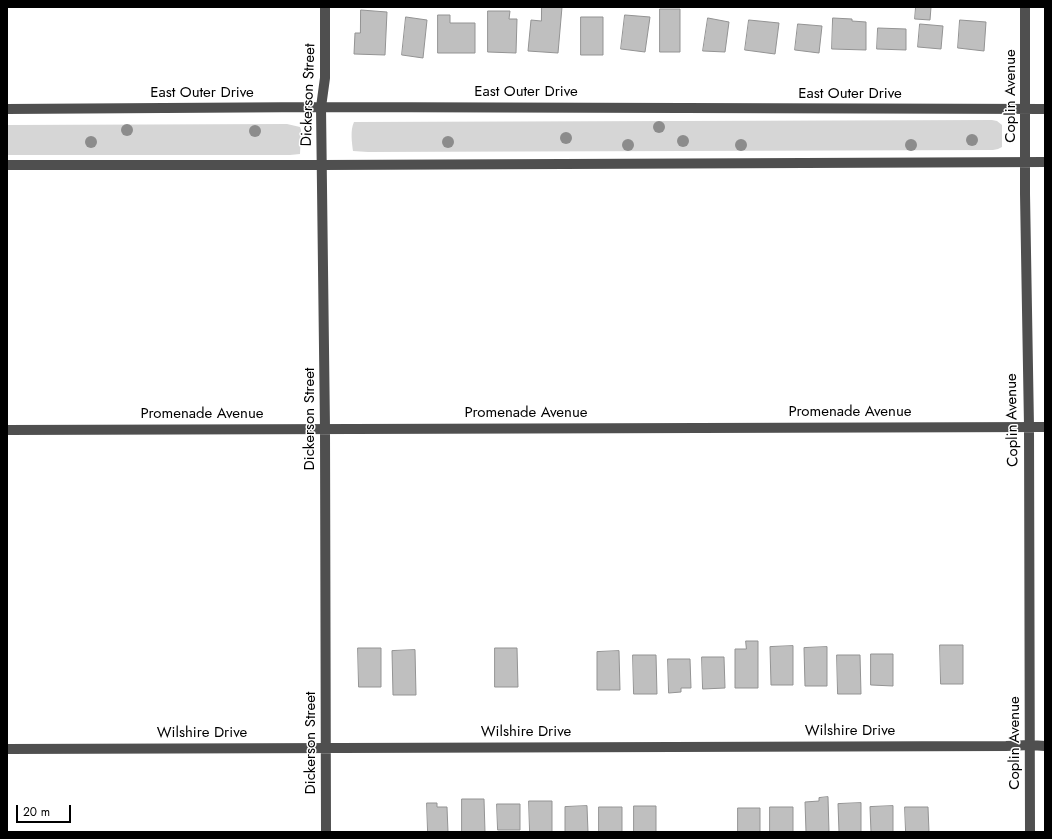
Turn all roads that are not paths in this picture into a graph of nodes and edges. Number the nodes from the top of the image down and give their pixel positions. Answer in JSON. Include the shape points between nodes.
{"nodes":[{"id":1,"x":325,"y":7,"type":"edge"},
{"id":2,"x":1025,"y":7,"type":"edge"},
{"id":3,"x":321,"y":107,"type":"junction"},
{"id":4,"x":7,"y":109,"type":"edge"},
{"id":5,"x":1026,"y":109,"type":"junction"},
{"id":6,"x":1045,"y":109,"type":"edge"},
{"id":7,"x":1026,"y":162,"type":"junction"},
{"id":8,"x":1045,"y":162,"type":"edge"},
{"id":9,"x":7,"y":165,"type":"edge"},
{"id":10,"x":322,"y":165,"type":"junction"},
{"id":11,"x":1029,"y":426,"type":"junction"},
{"id":12,"x":1045,"y":427,"type":"edge"},
{"id":13,"x":325,"y":429,"type":"junction"},
{"id":14,"x":7,"y":430,"type":"edge"},
{"id":15,"x":1030,"y":745,"type":"junction"},
{"id":16,"x":1045,"y":746,"type":"edge"},
{"id":17,"x":326,"y":748,"type":"junction"},
{"id":18,"x":7,"y":749,"type":"edge"},
{"id":19,"x":326,"y":832,"type":"edge"},
{"id":20,"x":1030,"y":832,"type":"edge"}],
"edges":[{"from":1,"to":3,"type":"street","name":"Dickerson Street","via":[[325,78]]},
{"from":2,"to":5,"type":"street","name":"Coplin Avenue"},
{"from":3,"to":4,"type":"street","name":"East Outer Drive"},
{"from":3,"to":5,"type":"street","name":"East Outer Drive"},
{"from":3,"to":10,"type":"street","name":"Dickerson Street"},
{"from":5,"to":6,"type":"street","name":"East Outer Drive"},
{"from":5,"to":7,"type":"street","name":"Coplin Avenue"},
{"from":7,"to":8,"type":"street"},
{"from":7,"to":10,"type":"street"},
{"from":7,"to":11,"type":"street","name":"Coplin Avenue"},
{"from":9,"to":10,"type":"street"},
{"from":10,"to":13,"type":"street","name":"Dickerson Street"},
{"from":11,"to":12,"type":"street","name":"Promenade Avenue"},
{"from":11,"to":13,"type":"street","name":"Promenade Avenue"},
{"from":11,"to":15,"type":"street","name":"Coplin Avenue"},
{"from":13,"to":14,"type":"street","name":"Promenade Avenue"},
{"from":13,"to":17,"type":"street","name":"Dickerson Street"},
{"from":15,"to":16,"type":"street","name":"Wilshire Drive"},
{"from":15,"to":17,"type":"street","name":"Wilshire Drive"},
{"from":15,"to":20,"type":"street","name":"Coplin Avenue"},
{"from":17,"to":18,"type":"street","name":"Wilshire Drive"},
{"from":17,"to":19,"type":"street","name":"Dickerson Street"}]}
